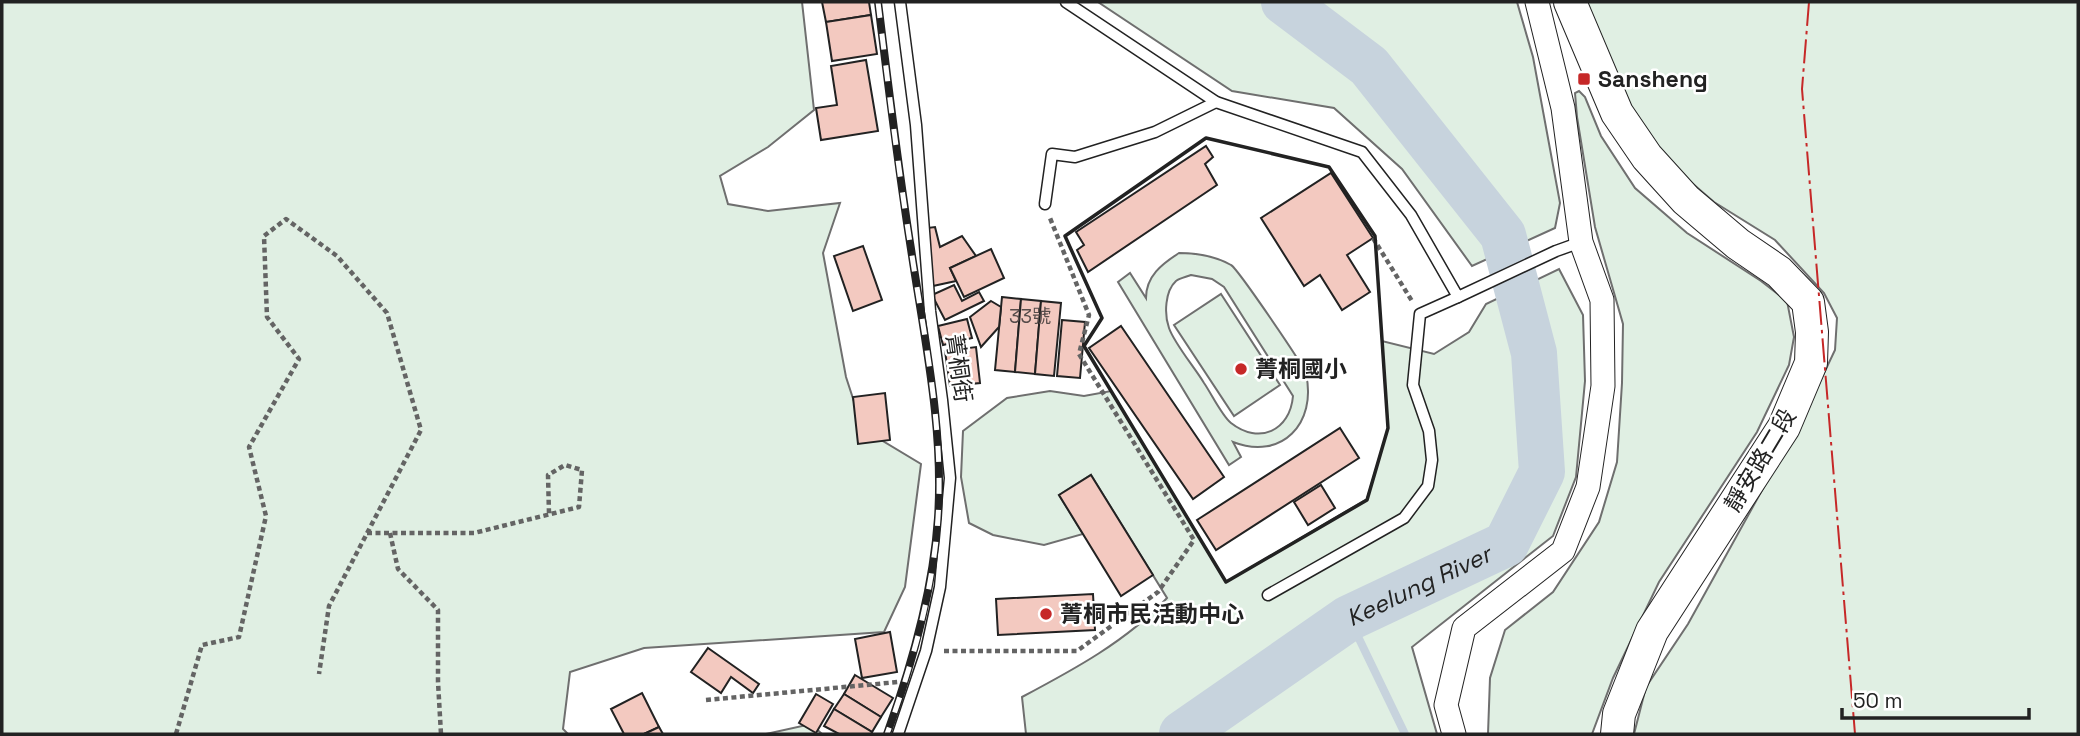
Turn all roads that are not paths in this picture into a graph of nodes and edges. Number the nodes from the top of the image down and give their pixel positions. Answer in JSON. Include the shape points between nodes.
{"nodes":[{"id":1,"x":900,"y":2,"type":"edge"},
{"id":2,"x":1066,"y":2,"type":"edge"},
{"id":3,"x":1537,"y":2,"type":"edge"},
{"id":4,"x":1570,"y":2,"type":"edge"},
{"id":5,"x":1216,"y":103,"type":"junction"},
{"id":6,"x":1045,"y":204,"type":"road end"},
{"id":7,"x":1581,"y":242,"type":"junction"},
{"id":8,"x":1458,"y":297,"type":"junction"},
{"id":9,"x":1268,"y":594,"type":"dead end"},
{"id":10,"x":898,"y":734,"type":"edge"},
{"id":11,"x":1454,"y":734,"type":"edge"},
{"id":12,"x":1617,"y":734,"type":"edge"}],
"edges":[{"from":1,"to":10,"type":"lane","name":"菁桐街","via":[[950,478],[940,587],[926,652]]},
{"from":2,"to":5,"type":"lane"},
{"from":3,"to":7,"type":"street","via":[[1563,108]]},
{"from":4,"to":12,"type":"main road","name":"靜安路二段","via":[[1617,113],[1647,157],[1686,200],[1779,272],[1808,302],[1812,332],[1811,363],[1784,427],[1652,631],[1619,714]]},
{"from":5,"to":6,"type":"lane","via":[[1155,132],[1075,157],[1052,154]]},
{"from":5,"to":8,"type":"lane","via":[[1362,152],[1411,215]]},
{"from":7,"to":8,"type":"lane"},
{"from":7,"to":11,"type":"street","via":[[1602,300],[1603,386],[1588,487],[1563,551],[1464,628],[1447,705]]},
{"from":8,"to":9,"type":"lane","via":[[1420,314],[1413,386],[1429,431],[1432,460],[1428,486],[1404,518]]}]}
